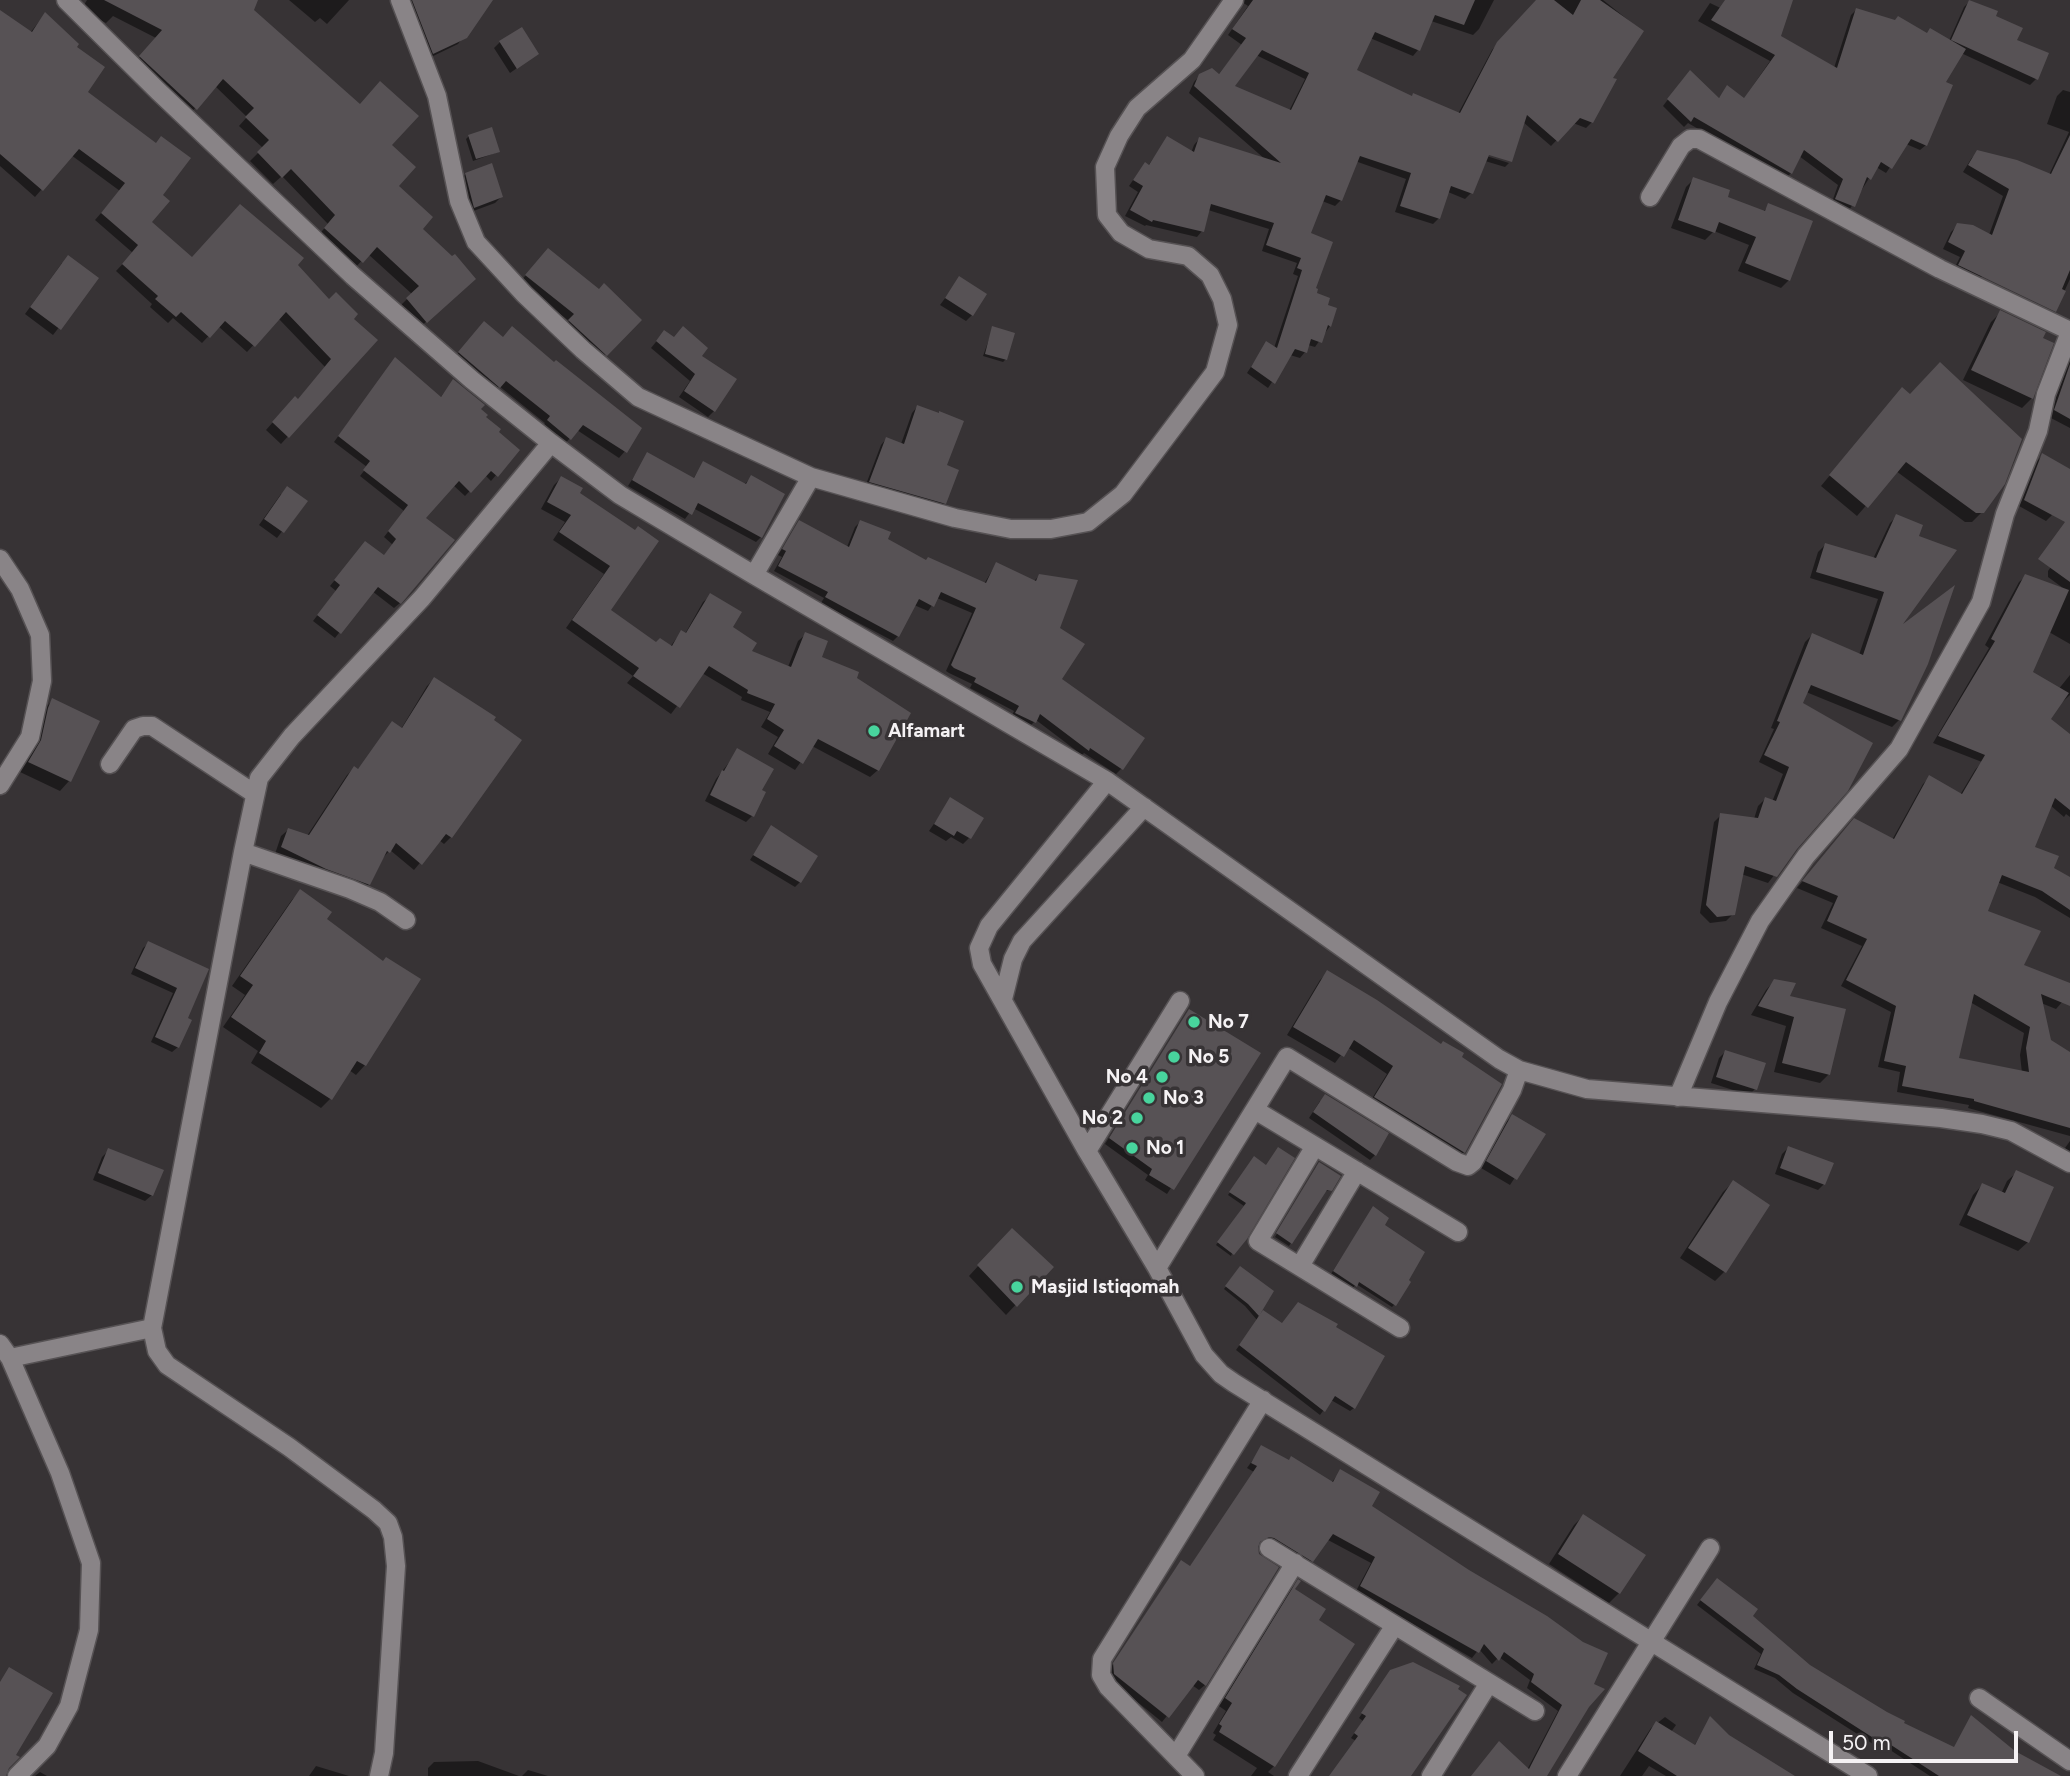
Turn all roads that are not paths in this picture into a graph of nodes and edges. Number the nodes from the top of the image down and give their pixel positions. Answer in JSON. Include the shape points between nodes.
{"nodes":[{"id":1,"x":66,"y":0,"type":"edge"},
{"id":2,"x":400,"y":0,"type":"edge"},
{"id":3,"x":1234,"y":0,"type":"edge"},
{"id":4,"x":1650,"y":197,"type":"dead end"},
{"id":5,"x":2070,"y":331,"type":"edge"},
{"id":6,"x":551,"y":443,"type":"junction"},
{"id":7,"x":811,"y":477,"type":"junction"},
{"id":8,"x":0,"y":559,"type":"edge"},
{"id":9,"x":754,"y":575,"type":"junction"},
{"id":10,"x":110,"y":764,"type":"dead end"},
{"id":11,"x":1107,"y":781,"type":"junction"},
{"id":12,"x":0,"y":785,"type":"edge"},
{"id":13,"x":255,"y":793,"type":"junction"},
{"id":14,"x":1144,"y":807,"type":"junction"},
{"id":15,"x":243,"y":852,"type":"junction"},
{"id":16,"x":406,"y":920,"type":"dead end"},
{"id":17,"x":1003,"y":999,"type":"junction"},
{"id":18,"x":1180,"y":1001,"type":"dead end"},
{"id":19,"x":1520,"y":1070,"type":"junction"},
{"id":20,"x":1678,"y":1097,"type":"junction"},
{"id":21,"x":1255,"y":1110,"type":"junction"},
{"id":22,"x":1315,"y":1146,"type":"junction"},
{"id":23,"x":1087,"y":1151,"type":"junction"},
{"id":24,"x":2070,"y":1163,"type":"edge"},
{"id":25,"x":1357,"y":1171,"type":"junction"},
{"id":26,"x":1458,"y":1233,"type":"dead end"},
{"id":27,"x":1300,"y":1266,"type":"junction"},
{"id":28,"x":1157,"y":1268,"type":"junction"},
{"id":29,"x":152,"y":1328,"type":"junction"},
{"id":30,"x":1401,"y":1328,"type":"dead end"},
{"id":31,"x":5,"y":1351,"type":"edge"},
{"id":32,"x":1263,"y":1401,"type":"junction"},
{"id":33,"x":1269,"y":1548,"type":"dead end"},
{"id":34,"x":1710,"y":1548,"type":"dead end"},
{"id":35,"x":1295,"y":1563,"type":"junction"},
{"id":36,"x":1395,"y":1625,"type":"junction"},
{"id":37,"x":1652,"y":1641,"type":"junction"},
{"id":38,"x":1489,"y":1683,"type":"junction"},
{"id":39,"x":1979,"y":1698,"type":"dead end"},
{"id":40,"x":1535,"y":1711,"type":"dead end"},
{"id":41,"x":1176,"y":1756,"type":"junction"},
{"id":42,"x":2070,"y":1761,"type":"edge"},
{"id":43,"x":17,"y":1776,"type":"edge"},
{"id":44,"x":379,"y":1776,"type":"edge"},
{"id":45,"x":1195,"y":1776,"type":"edge"},
{"id":46,"x":1298,"y":1776,"type":"edge"},
{"id":47,"x":1431,"y":1776,"type":"edge"},
{"id":48,"x":1567,"y":1776,"type":"edge"},
{"id":49,"x":1868,"y":1776,"type":"edge"}],
"edges":[{"from":1,"to":6,"type":"street","via":[[353,276]]},
{"from":2,"to":7,"type":"street","via":[[437,96],[459,201],[476,242],[524,294],[638,397]]},
{"from":3,"to":7,"type":"street","via":[[1192,60],[1137,108],[1105,167],[1107,215],[1121,233],[1149,249],[1188,256],[1210,275],[1228,325],[1215,372],[1123,494],[1088,522],[1010,529]]},
{"from":4,"to":5,"type":"street","via":[[1681,146],[1699,139],[1940,270]]},
{"from":5,"to":20,"type":"street","via":[[2005,514],[1981,601],[1899,749],[1805,856],[1760,921],[1718,1002]]},
{"from":6,"to":9,"type":"street","via":[[620,495]]},
{"from":6,"to":13,"type":"street","via":[[422,598],[271,761]]},
{"from":7,"to":9,"type":"street"},
{"from":8,"to":12,"type":"street","via":[[20,589],[40,635],[42,681],[30,737]]},
{"from":9,"to":11,"type":"street"},
{"from":10,"to":13,"type":"street","via":[[134,729],[152,726]]},
{"from":11,"to":14,"type":"street"},
{"from":11,"to":17,"type":"street","via":[[982,937],[979,948],[985,974]]},
{"from":13,"to":15,"type":"street"},
{"from":14,"to":17,"type":"street","via":[[1022,941]]},
{"from":14,"to":19,"type":"street"},
{"from":15,"to":16,"type":"street","via":[[350,889]]},
{"from":15,"to":29,"type":"street"},
{"from":17,"to":23,"type":"street"},
{"from":18,"to":23,"type":"street"},
{"from":19,"to":20,"type":"street","via":[[1587,1090]]},
{"from":19,"to":21,"type":"street","via":[[1468,1166],[1287,1057]]},
{"from":20,"to":24,"type":"street","via":[[1982,1124],[2011,1131]]},
{"from":21,"to":22,"type":"street"},
{"from":21,"to":28,"type":"street"},
{"from":22,"to":25,"type":"street"},
{"from":22,"to":27,"type":"street","via":[[1258,1241]]},
{"from":23,"to":28,"type":"street"},
{"from":25,"to":26,"type":"street"},
{"from":25,"to":27,"type":"street"},
{"from":27,"to":30,"type":"street"},
{"from":28,"to":32,"type":"street","via":[[1204,1355],[1221,1374]]},
{"from":29,"to":31,"type":"street"},
{"from":29,"to":44,"type":"street","via":[[157,1351],[167,1365],[289,1447],[388,1523],[396,1566]]},
{"from":31,"to":43,"type":"street","via":[[60,1473],[91,1563],[89,1630],[69,1706],[47,1746]]},
{"from":32,"to":37,"type":"street"},
{"from":32,"to":41,"type":"street","via":[[1102,1659],[1101,1675],[1108,1687]]},
{"from":33,"to":35,"type":"street"},
{"from":34,"to":37,"type":"street"},
{"from":35,"to":36,"type":"street"},
{"from":35,"to":41,"type":"street"},
{"from":36,"to":38,"type":"street"},
{"from":36,"to":46,"type":"street"},
{"from":37,"to":48,"type":"street"},
{"from":37,"to":49,"type":"street"},
{"from":38,"to":40,"type":"street"},
{"from":38,"to":47,"type":"street"},
{"from":39,"to":42,"type":"street"},
{"from":41,"to":45,"type":"street"}]}
